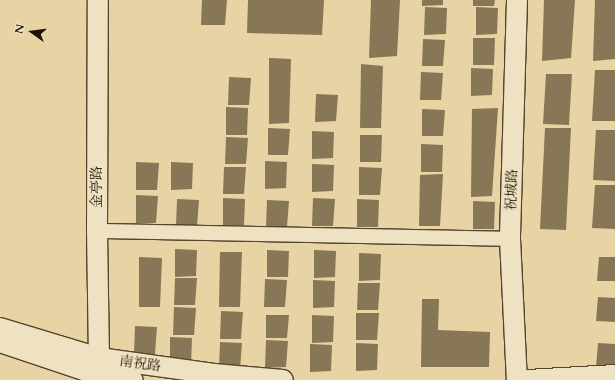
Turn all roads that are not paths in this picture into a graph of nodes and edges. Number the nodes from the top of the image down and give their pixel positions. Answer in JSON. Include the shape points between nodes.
{"nodes":[{"id":1,"x":98,"y":0,"type":"edge"},
{"id":2,"x":517,"y":0,"type":"edge"},
{"id":3,"x":97,"y":231,"type":"junction"},
{"id":4,"x":510,"y":239,"type":"junction"},
{"id":5,"x":0,"y":328,"type":"edge"},
{"id":6,"x":0,"y":342,"type":"edge"},
{"id":7,"x":97,"y":366,"type":"junction"},
{"id":8,"x":615,"y":375,"type":"edge"},
{"id":9,"x":133,"y":380,"type":"edge"},
{"id":10,"x":283,"y":380,"type":"edge"},
{"id":11,"x":517,"y":380,"type":"edge"},
{"id":12,"x":528,"y":380,"type":"edge"}],
"edges":[{"from":1,"to":3,"type":"main road","name":"金亭路"},
{"from":2,"to":4,"type":"main road","name":"祝城路"},
{"from":3,"to":4,"type":"street"},
{"from":3,"to":7,"type":"main road","name":"金亭路"},
{"from":4,"to":11,"type":"main road","name":"祝城路"},
{"from":5,"to":7,"type":"main road","name":"南祝路"},
{"from":6,"to":7,"type":"main road","name":"南祝路"},
{"from":7,"to":9,"type":"main road","name":"南祝路"},
{"from":7,"to":10,"type":"main road","name":"南祝路"},
{"from":8,"to":12,"type":"main road"}]}
